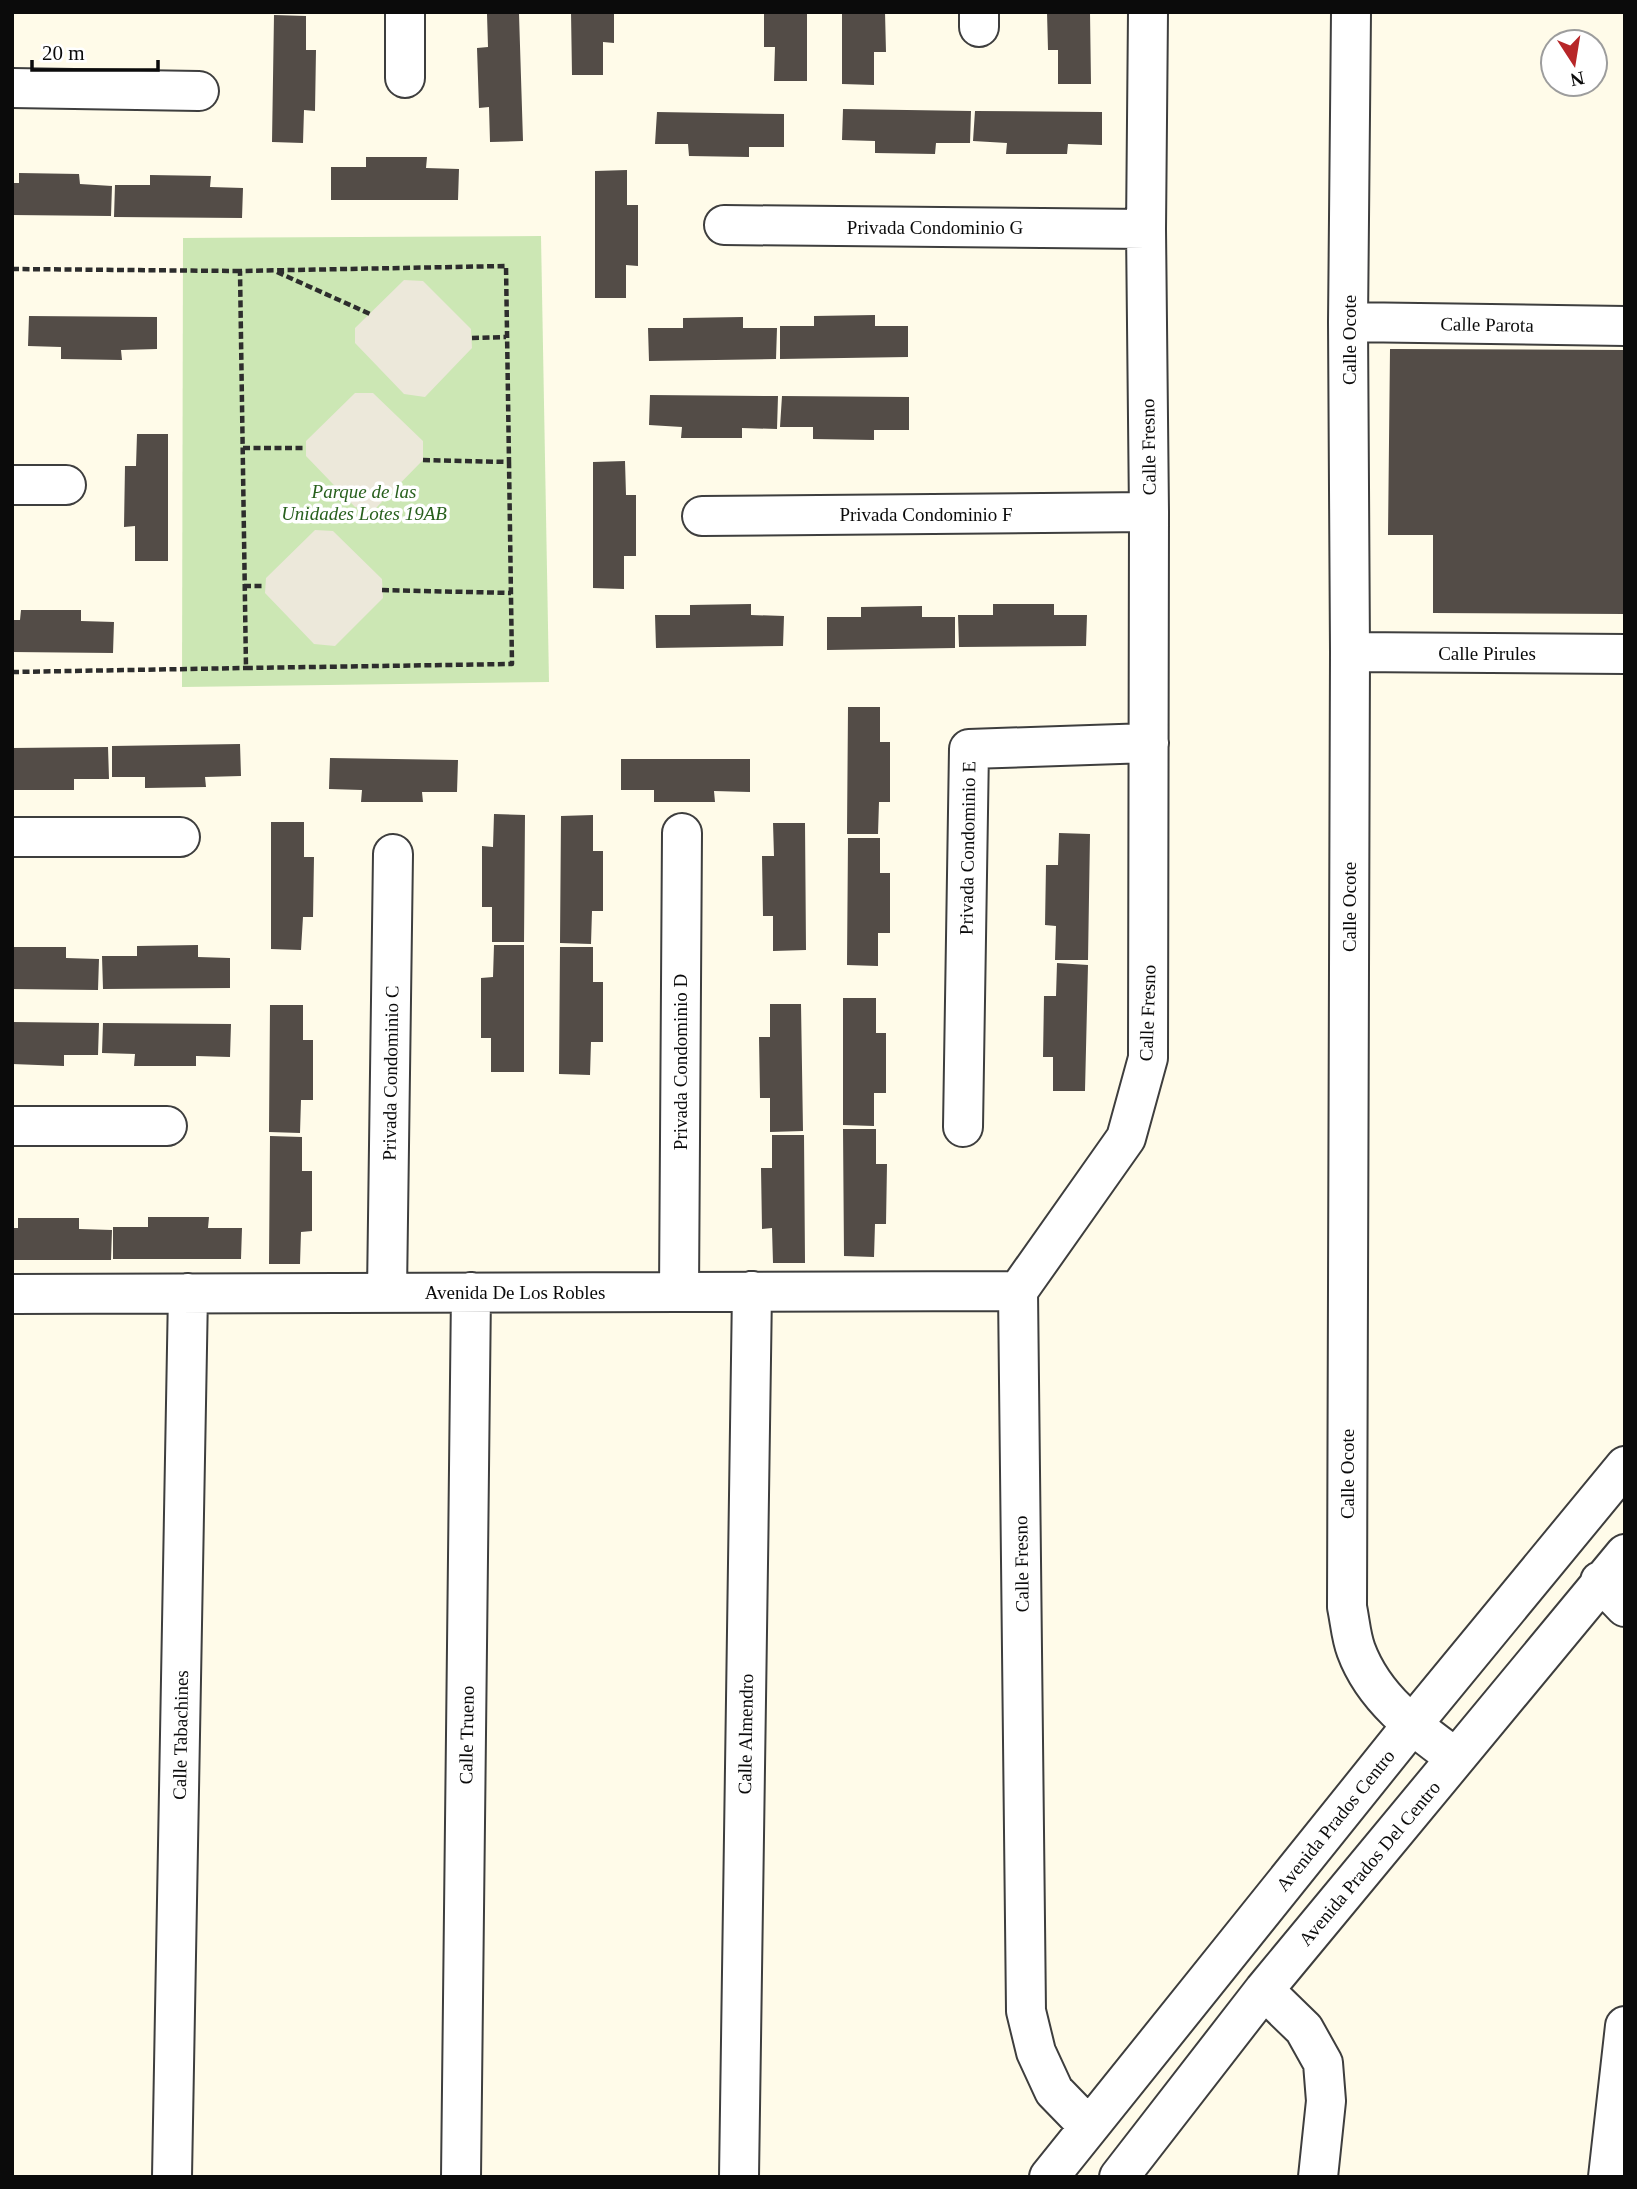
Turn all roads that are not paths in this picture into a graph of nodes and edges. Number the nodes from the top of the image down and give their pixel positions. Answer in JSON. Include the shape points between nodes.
{"nodes":[{"id":1,"x":404,"y":12,"type":"edge"},
{"id":2,"x":1148,"y":12,"type":"edge"},
{"id":3,"x":1351,"y":12,"type":"edge"},
{"id":4,"x":405,"y":78,"type":"dead end"},
{"id":5,"x":12,"y":88,"type":"edge"},
{"id":6,"x":199,"y":91,"type":"dead end"},
{"id":7,"x":724,"y":225,"type":"dead end"},
{"id":8,"x":1146,"y":229,"type":"junction"},
{"id":9,"x":1348,"y":322,"type":"junction"},
{"id":10,"x":1625,"y":326,"type":"edge"},
{"id":11,"x":12,"y":485,"type":"edge"},
{"id":12,"x":66,"y":485,"type":"dead end"},
{"id":13,"x":1149,"y":512,"type":"junction"},
{"id":14,"x":702,"y":516,"type":"dead end"},
{"id":15,"x":1350,"y":652,"type":"junction"},
{"id":16,"x":1625,"y":654,"type":"edge"},
{"id":17,"x":1149,"y":743,"type":"junction"},
{"id":18,"x":682,"y":833,"type":"dead end"},
{"id":19,"x":12,"y":836,"type":"edge"},
{"id":20,"x":180,"y":836,"type":"dead end"},
{"id":21,"x":393,"y":854,"type":"dead end"},
{"id":22,"x":12,"y":1126,"type":"edge"},
{"id":23,"x":167,"y":1126,"type":"dead end"},
{"id":24,"x":964,"y":1127,"type":"dead end"},
{"id":25,"x":752,"y":1291,"type":"junction"},
{"id":26,"x":1018,"y":1291,"type":"junction"},
{"id":27,"x":387,"y":1292,"type":"junction"},
{"id":28,"x":471,"y":1292,"type":"junction"},
{"id":29,"x":679,"y":1292,"type":"junction"},
{"id":30,"x":188,"y":1293,"type":"junction"},
{"id":31,"x":12,"y":1294,"type":"edge"},
{"id":32,"x":1625,"y":1466,"type":"edge"},
{"id":33,"x":1617,"y":1581,"type":"edge"},
{"id":34,"x":1411,"y":1726,"type":"junction"},
{"id":35,"x":1456,"y":1758,"type":"junction"},
{"id":36,"x":1264,"y":1990,"type":"junction"},
{"id":37,"x":1625,"y":2026,"type":"edge"},
{"id":38,"x":1088,"y":2126,"type":"junction"},
{"id":39,"x":172,"y":2177,"type":"edge"},
{"id":40,"x":461,"y":2177,"type":"edge"},
{"id":41,"x":739,"y":2177,"type":"edge"},
{"id":42,"x":1049,"y":2177,"type":"edge"},
{"id":43,"x":1119,"y":2177,"type":"edge"},
{"id":44,"x":1318,"y":2177,"type":"edge"},
{"id":45,"x":1608,"y":2177,"type":"edge"}],
"edges":[{"from":1,"to":4,"type":"street"},
{"from":2,"to":8,"type":"street","name":"Calle Fresno"},
{"from":3,"to":9,"type":"street","name":"Calle Ocote"},
{"from":5,"to":6,"type":"street"},
{"from":7,"to":8,"type":"street","name":"Privada Condominio G"},
{"from":8,"to":13,"type":"street","name":"Calle Fresno"},
{"from":9,"to":10,"type":"street","name":"Calle Parota"},
{"from":9,"to":15,"type":"street","name":"Calle Ocote"},
{"from":11,"to":12,"type":"street"},
{"from":13,"to":14,"type":"street","name":"Privada Condominio F"},
{"from":13,"to":17,"type":"street","name":"Calle Fresno"},
{"from":15,"to":16,"type":"street","name":"Calle Pirules"},
{"from":15,"to":34,"type":"street","name":"Calle Ocote","via":[[1347,1607],[1356,1650],[1376,1689]]},
{"from":17,"to":24,"type":"street","name":"Privada Condominio E","via":[[969,749]]},
{"from":17,"to":26,"type":"street","name":"Calle Fresno","via":[[1149,1058],[1126,1138]]},
{"from":18,"to":29,"type":"street","name":"Privada Condominio D"},
{"from":19,"to":20,"type":"street"},
{"from":21,"to":27,"type":"street","name":"Privada Condominio C"},
{"from":22,"to":23,"type":"street"},
{"from":25,"to":26,"type":"street","name":"Avenida De Los Robles"},
{"from":25,"to":29,"type":"street","name":"Avenida De Los Robles"},
{"from":25,"to":41,"type":"street","name":"Calle Almendro"},
{"from":26,"to":38,"type":"street","name":"Calle Fresno","via":[[1026,2011],[1036,2052],[1054,2091]]},
{"from":27,"to":28,"type":"street","name":"Avenida De Los Robles"},
{"from":27,"to":30,"type":"street","name":"Avenida De Los Robles"},
{"from":28,"to":29,"type":"street","name":"Avenida De Los Robles"},
{"from":28,"to":40,"type":"street","name":"Calle Trueno"},
{"from":30,"to":31,"type":"street","name":"Avenida De Los Robles"},
{"from":30,"to":39,"type":"street","name":"Calle Tabachines"},
{"from":32,"to":34,"type":"street","name":"Avenida Prados Centro"},
{"from":33,"to":35,"type":"street","name":"Avenida Prados Del Centro"},
{"from":34,"to":35,"type":"street","name":"Calle Ocote"},
{"from":34,"to":38,"type":"street","name":"Avenida Prados Centro"},
{"from":35,"to":36,"type":"street","name":"Avenida Prados Del Centro"},
{"from":36,"to":43,"type":"street","name":"Avenida Prados Del Centro"},
{"from":36,"to":44,"type":"street","via":[[1304,2029],[1323,2063],[1326,2101]]},
{"from":37,"to":45,"type":"street"},
{"from":38,"to":42,"type":"street","name":"Avenida Prados Centro"}]}
